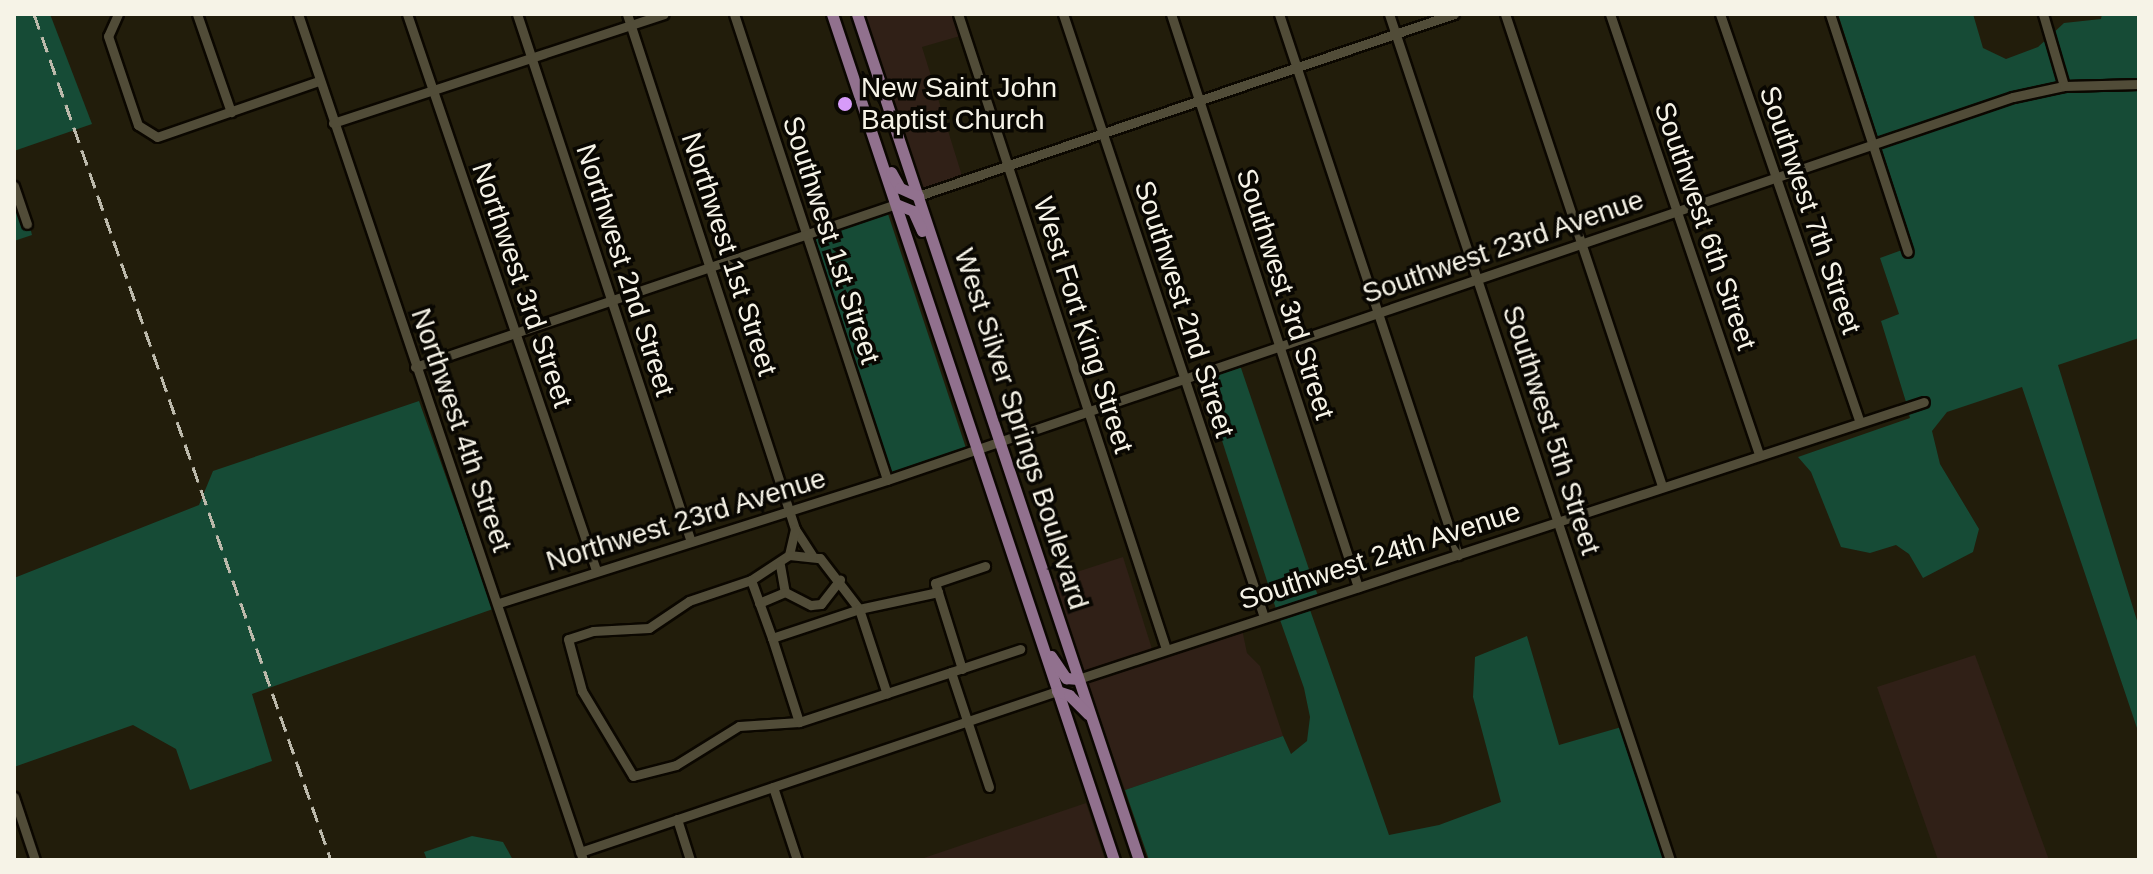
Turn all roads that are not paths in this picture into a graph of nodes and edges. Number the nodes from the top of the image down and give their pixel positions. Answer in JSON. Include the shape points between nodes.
{"nodes":[{"id":1,"x":118,"y":14,"type":"edge"},
{"id":2,"x":197,"y":14,"type":"edge"},
{"id":3,"x":298,"y":14,"type":"edge"},
{"id":4,"x":407,"y":14,"type":"edge"},
{"id":5,"x":517,"y":14,"type":"edge"},
{"id":6,"x":627,"y":14,"type":"edge"},
{"id":7,"x":664,"y":14,"type":"edge"},
{"id":8,"x":734,"y":14,"type":"edge"},
{"id":9,"x":832,"y":14,"type":"edge"},
{"id":10,"x":857,"y":14,"type":"edge"},
{"id":11,"x":958,"y":14,"type":"edge"},
{"id":12,"x":1063,"y":14,"type":"edge"},
{"id":13,"x":1171,"y":14,"type":"edge"},
{"id":14,"x":1279,"y":14,"type":"edge"},
{"id":15,"x":1389,"y":14,"type":"edge"},
{"id":16,"x":1454,"y":14,"type":"edge"},
{"id":17,"x":1505,"y":14,"type":"edge"},
{"id":18,"x":1610,"y":14,"type":"edge"},
{"id":19,"x":1720,"y":14,"type":"edge"},
{"id":20,"x":1830,"y":14,"type":"edge"},
{"id":21,"x":2043,"y":14,"type":"edge"},
{"id":22,"x":631,"y":25,"type":"junction"},
{"id":23,"x":1395,"y":34,"type":"junction"},
{"id":24,"x":532,"y":57,"type":"junction"},
{"id":25,"x":1297,"y":68,"type":"junction"},
{"id":26,"x":319,"y":81,"type":"junction"},
{"id":27,"x":2139,"y":84,"type":"edge"},
{"id":28,"x":2064,"y":86,"type":"junction"},
{"id":29,"x":433,"y":90,"type":"junction"},
{"id":30,"x":1199,"y":102,"type":"junction"},
{"id":31,"x":231,"y":112,"type":"junction"},
{"id":32,"x":333,"y":123,"type":"junction"},
{"id":33,"x":868,"y":123,"type":"junction"},
{"id":34,"x":1102,"y":133,"type":"junction"},
{"id":35,"x":1871,"y":145,"type":"junction"},
{"id":36,"x":1009,"y":163,"type":"junction"},
{"id":37,"x":1776,"y":178,"type":"junction"},
{"id":38,"x":14,"y":186,"type":"edge"},
{"id":39,"x":918,"y":196,"type":"junction"},
{"id":40,"x":896,"y":204,"type":"junction"},
{"id":41,"x":1677,"y":211,"type":"junction"},
{"id":42,"x":27,"y":224,"type":"dead end"},
{"id":43,"x":806,"y":234,"type":"junction"},
{"id":44,"x":1581,"y":244,"type":"junction"},
{"id":45,"x":1908,"y":252,"type":"dead end"},
{"id":46,"x":710,"y":267,"type":"junction"},
{"id":47,"x":1478,"y":279,"type":"junction"},
{"id":48,"x":952,"y":299,"type":"junction"},
{"id":49,"x":611,"y":300,"type":"junction"},
{"id":50,"x":1379,"y":312,"type":"junction"},
{"id":51,"x":515,"y":333,"type":"junction"},
{"id":52,"x":1279,"y":347,"type":"junction"},
{"id":53,"x":415,"y":367,"type":"junction"},
{"id":54,"x":1184,"y":380,"type":"junction"},
{"id":55,"x":1924,"y":402,"type":"dead end"},
{"id":56,"x":1088,"y":413,"type":"junction"},
{"id":57,"x":1859,"y":421,"type":"junction"},
{"id":58,"x":999,"y":440,"type":"junction"},
{"id":59,"x":977,"y":448,"type":"junction"},
{"id":60,"x":1758,"y":452,"type":"junction"},
{"id":61,"x":887,"y":480,"type":"junction"},
{"id":62,"x":1662,"y":485,"type":"junction"},
{"id":63,"x":789,"y":507,"type":"junction"},
{"id":64,"x":1558,"y":520,"type":"junction"},
{"id":65,"x":795,"y":529,"type":"junction"},
{"id":66,"x":690,"y":539,"type":"junction"},
{"id":67,"x":789,"y":555,"type":"junction"},
{"id":68,"x":812,"y":555,"type":"junction"},
{"id":69,"x":1458,"y":555,"type":"junction"},
{"id":70,"x":780,"y":565,"type":"junction"},
{"id":71,"x":985,"y":566,"type":"dead end"},
{"id":72,"x":596,"y":570,"type":"junction"},
{"id":73,"x":751,"y":580,"type":"junction"},
{"id":74,"x":840,"y":580,"type":"junction"},
{"id":75,"x":1358,"y":587,"type":"junction"},
{"id":76,"x":785,"y":592,"type":"junction"},
{"id":77,"x":938,"y":592,"type":"junction"},
{"id":78,"x":499,"y":603,"type":"junction"},
{"id":79,"x":759,"y":603,"type":"junction"},
{"id":80,"x":859,"y":609,"type":"junction"},
{"id":81,"x":1264,"y":617,"type":"junction"},
{"id":82,"x":772,"y":638,"type":"junction"},
{"id":83,"x":1043,"y":647,"type":"junction"},
{"id":84,"x":1020,"y":649,"type":"dead end"},
{"id":85,"x":1166,"y":649,"type":"junction"},
{"id":86,"x":962,"y":669,"type":"junction"},
{"id":87,"x":951,"y":672,"type":"junction"},
{"id":88,"x":1078,"y":679,"type":"junction"},
{"id":89,"x":1057,"y":691,"type":"junction"},
{"id":90,"x":887,"y":694,"type":"junction"},
{"id":91,"x":1090,"y":717,"type":"junction"},
{"id":92,"x":799,"y":722,"type":"junction"},
{"id":93,"x":967,"y":722,"type":"junction"},
{"id":94,"x":773,"y":787,"type":"junction"},
{"id":95,"x":989,"y":787,"type":"dead end"},
{"id":96,"x":14,"y":797,"type":"edge"},
{"id":97,"x":677,"y":819,"type":"junction"},
{"id":98,"x":581,"y":856,"type":"edge"},
{"id":99,"x":35,"y":860,"type":"edge"},
{"id":100,"x":690,"y":860,"type":"edge"},
{"id":101,"x":797,"y":860,"type":"edge"},
{"id":102,"x":1114,"y":860,"type":"edge"},
{"id":103,"x":1139,"y":860,"type":"edge"},
{"id":104,"x":1670,"y":860,"type":"edge"}],
"edges":[{"from":1,"to":31,"type":"street","via":[[108,36],[138,125],[146,133],[157,137]]},
{"from":2,"to":31,"type":"street"},
{"from":3,"to":26,"type":"street","name":"Northwest 4th Street"},
{"from":4,"to":29,"type":"street","name":"Northwest 3rd Street"},
{"from":5,"to":24,"type":"street","name":"Northwest 2nd Street"},
{"from":6,"to":22,"type":"street","name":"Northwest 1st Street"},
{"from":7,"to":22,"type":"street"},
{"from":8,"to":43,"type":"street","name":"Southwest 1st Street"},
{"from":9,"to":33,"type":"main road","name":"West Silver Springs Boulevard"},
{"from":10,"to":39,"type":"main road","name":"West Silver Springs Boulevard"},
{"from":11,"to":36,"type":"street","name":"West Fort King Street"},
{"from":12,"to":34,"type":"street","name":"Southwest 2nd Street"},
{"from":13,"to":30,"type":"street","name":"Southwest 3rd Street"},
{"from":14,"to":25,"type":"street"},
{"from":15,"to":23,"type":"street","name":"Southwest 5th Street"},
{"from":16,"to":23,"type":"street"},
{"from":17,"to":44,"type":"street"},
{"from":18,"to":41,"type":"street","name":"Southwest 6th Street"},
{"from":19,"to":37,"type":"street","name":"Southwest 7th Street"},
{"from":20,"to":35,"type":"street"},
{"from":21,"to":28,"type":"street"},
{"from":22,"to":24,"type":"street"},
{"from":22,"to":46,"type":"street","name":"Northwest 1st Street"},
{"from":23,"to":25,"type":"street"},
{"from":23,"to":47,"type":"street","name":"Southwest 5th Street"},
{"from":24,"to":29,"type":"street"},
{"from":24,"to":49,"type":"street","name":"Northwest 2nd Street"},
{"from":25,"to":30,"type":"street"},
{"from":25,"to":50,"type":"street"},
{"from":26,"to":31,"type":"street"},
{"from":26,"to":32,"type":"street","name":"Northwest 4th Street"},
{"from":27,"to":28,"type":"street","name":"Southwest 23rd Avenue"},
{"from":28,"to":35,"type":"street","name":"Southwest 23rd Avenue","via":[[2013,97]]},
{"from":29,"to":32,"type":"street"},
{"from":29,"to":51,"type":"street","name":"Northwest 3rd Street"},
{"from":30,"to":34,"type":"street"},
{"from":30,"to":52,"type":"street","name":"Southwest 3rd Street"},
{"from":32,"to":53,"type":"street","name":"Northwest 4th Street"},
{"from":33,"to":39,"type":"main road","via":[[876,126],[894,180]]},
{"from":33,"to":40,"type":"main road","name":"West Silver Springs Boulevard"},
{"from":34,"to":36,"type":"street"},
{"from":34,"to":54,"type":"street","name":"Southwest 2nd Street"},
{"from":35,"to":37,"type":"street","name":"Southwest 23rd Avenue"},
{"from":35,"to":45,"type":"street"},
{"from":36,"to":39,"type":"street"},
{"from":36,"to":56,"type":"street","name":"West Fort King Street"},
{"from":37,"to":41,"type":"street","name":"Southwest 23rd Avenue"},
{"from":37,"to":57,"type":"street","name":"Southwest 7th Street"},
{"from":38,"to":42,"type":"street"},
{"from":39,"to":48,"type":"main road","name":"West Silver Springs Boulevard"},
{"from":40,"to":43,"type":"street"},
{"from":40,"to":48,"type":"main road","via":[[907,206],[917,217],[942,292]]},
{"from":40,"to":59,"type":"main road","name":"West Silver Springs Boulevard"},
{"from":41,"to":44,"type":"street","name":"Southwest 23rd Avenue"},
{"from":41,"to":60,"type":"street","name":"Southwest 6th Street"},
{"from":43,"to":46,"type":"street"},
{"from":43,"to":61,"type":"street","name":"Southwest 1st Street"},
{"from":44,"to":47,"type":"street","name":"Southwest 23rd Avenue"},
{"from":44,"to":62,"type":"street"},
{"from":46,"to":49,"type":"street"},
{"from":46,"to":63,"type":"street","name":"Northwest 1st Street"},
{"from":47,"to":50,"type":"street","name":"Southwest 23rd Avenue"},
{"from":47,"to":64,"type":"street","name":"Southwest 5th Street"},
{"from":48,"to":58,"type":"main road","name":"West Silver Springs Boulevard"},
{"from":49,"to":51,"type":"street"},
{"from":49,"to":66,"type":"street","name":"Northwest 2nd Street"},
{"from":50,"to":52,"type":"street","name":"Southwest 23rd Avenue"},
{"from":50,"to":69,"type":"street"},
{"from":51,"to":53,"type":"street"},
{"from":51,"to":72,"type":"street","name":"Northwest 3rd Street"},
{"from":52,"to":54,"type":"street","name":"Southwest 23rd Avenue"},
{"from":52,"to":75,"type":"street","name":"Southwest 3rd Street"},
{"from":53,"to":78,"type":"street","name":"Northwest 4th Street"},
{"from":54,"to":56,"type":"street","name":"Southwest 23rd Avenue"},
{"from":54,"to":81,"type":"street","name":"Southwest 2nd Street"},
{"from":55,"to":57,"type":"street","name":"Southwest 24th Avenue"},
{"from":56,"to":58,"type":"street","name":"Southwest 23rd Avenue"},
{"from":56,"to":85,"type":"street","name":"West Fort King Street"},
{"from":57,"to":60,"type":"street","name":"Southwest 24th Avenue"},
{"from":58,"to":59,"type":"street","name":"Southwest 23rd Avenue"},
{"from":58,"to":88,"type":"main road","name":"West Silver Springs Boulevard"},
{"from":59,"to":61,"type":"street","name":"Southwest 23rd Avenue"},
{"from":59,"to":83,"type":"main road","name":"West Silver Springs Boulevard"},
{"from":60,"to":62,"type":"street","name":"Southwest 24th Avenue"},
{"from":61,"to":63,"type":"street","name":"Northwest 23rd Avenue"},
{"from":62,"to":64,"type":"street","name":"Southwest 24th Avenue"},
{"from":63,"to":65,"type":"street","name":"Northwest 1st Street"},
{"from":63,"to":66,"type":"street","name":"Northwest 23rd Avenue"},
{"from":64,"to":69,"type":"street","name":"Southwest 24th Avenue"},
{"from":64,"to":104,"type":"street","name":"Southwest 5th Street"},
{"from":65,"to":67,"type":"street"},
{"from":65,"to":68,"type":"street"},
{"from":66,"to":72,"type":"street","name":"Northwest 23rd Avenue"},
{"from":67,"to":68,"type":"street"},
{"from":67,"to":70,"type":"street"},
{"from":68,"to":74,"type":"street"},
{"from":69,"to":75,"type":"street","name":"Southwest 24th Avenue"},
{"from":70,"to":73,"type":"street"},
{"from":70,"to":76,"type":"street"},
{"from":71,"to":77,"type":"street","via":[[935,583]]},
{"from":72,"to":78,"type":"street","name":"Northwest 23rd Avenue"},
{"from":73,"to":79,"type":"street"},
{"from":73,"to":92,"type":"street","via":[[689,601],[649,628],[593,631],[568,639],[582,691],[633,776],[676,765],[739,726]]},
{"from":74,"to":76,"type":"street","via":[[821,604],[811,605]]},
{"from":74,"to":80,"type":"street"},
{"from":75,"to":81,"type":"street","name":"Southwest 24th Avenue"},
{"from":76,"to":79,"type":"street"},
{"from":77,"to":80,"type":"street"},
{"from":77,"to":86,"type":"street"},
{"from":78,"to":98,"type":"street","name":"Northwest 4th Street"},
{"from":79,"to":82,"type":"street"},
{"from":80,"to":82,"type":"street"},
{"from":80,"to":90,"type":"street"},
{"from":81,"to":85,"type":"street","name":"Southwest 24th Avenue"},
{"from":82,"to":92,"type":"street"},
{"from":83,"to":88,"type":"main road","via":[[1066,678]]},
{"from":83,"to":89,"type":"main road","name":"West Silver Springs Boulevard"},
{"from":84,"to":86,"type":"street"},
{"from":85,"to":88,"type":"street","name":"Southwest 24th Avenue"},
{"from":86,"to":87,"type":"street"},
{"from":87,"to":90,"type":"street"},
{"from":87,"to":93,"type":"street"},
{"from":88,"to":91,"type":"main road","name":"West Silver Springs Boulevard"},
{"from":89,"to":91,"type":"main road","via":[[1069,695]]},
{"from":89,"to":93,"type":"street"},
{"from":89,"to":102,"type":"main road","name":"West Silver Springs Boulevard"},
{"from":90,"to":92,"type":"street"},
{"from":91,"to":103,"type":"main road","name":"West Silver Springs Boulevard"},
{"from":93,"to":94,"type":"street"},
{"from":93,"to":95,"type":"street"},
{"from":94,"to":97,"type":"street"},
{"from":94,"to":101,"type":"street"},
{"from":96,"to":99,"type":"street"},
{"from":97,"to":98,"type":"street"},
{"from":97,"to":100,"type":"street"}]}
